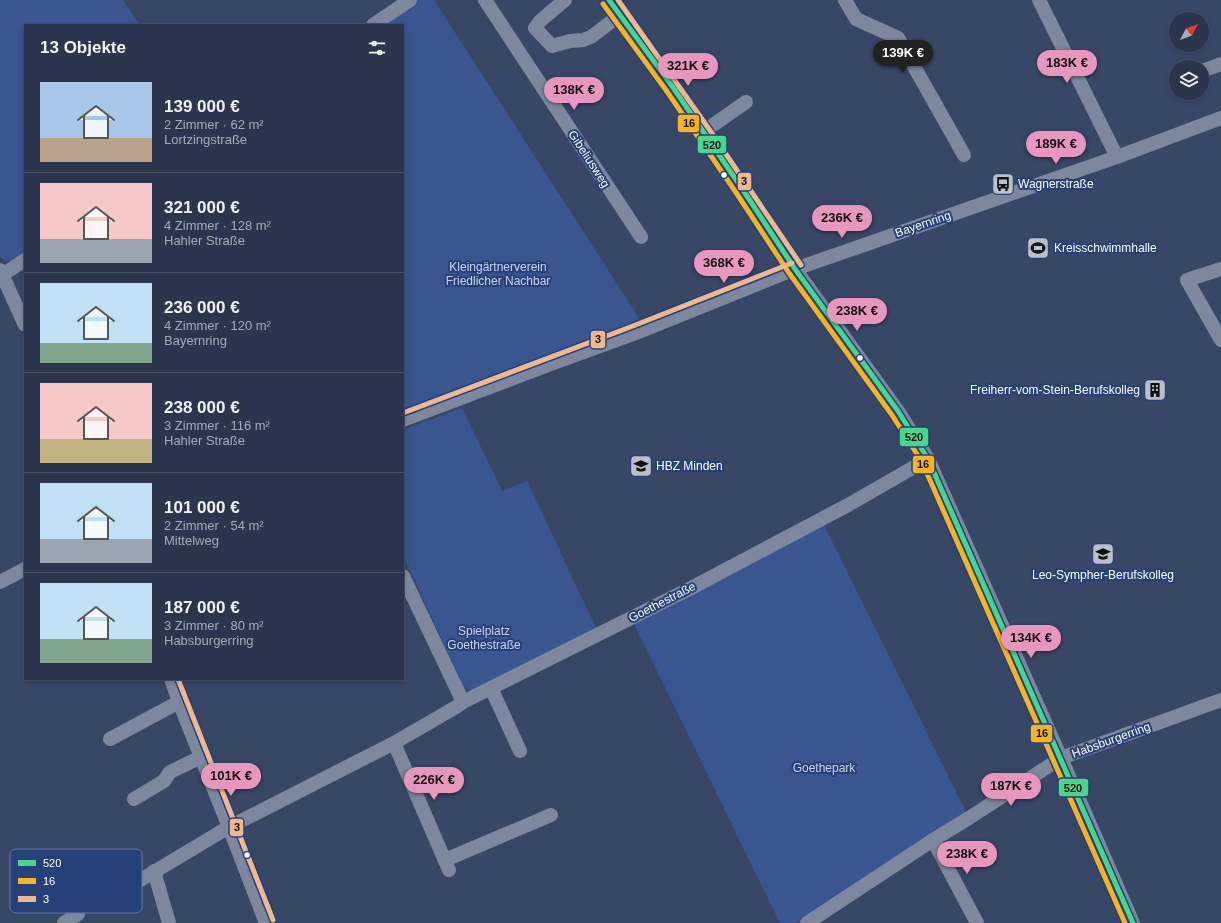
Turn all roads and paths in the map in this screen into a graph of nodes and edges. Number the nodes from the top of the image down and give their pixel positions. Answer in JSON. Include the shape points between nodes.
{"nodes":[{"id":1,"x":410,"y":0,"type":"edge"},
{"id":2,"x":485,"y":0,"type":"edge"},
{"id":3,"x":565,"y":0,"type":"edge"},
{"id":4,"x":609,"y":0,"type":"edge"},
{"id":5,"x":845,"y":0,"type":"edge"},
{"id":6,"x":1039,"y":0,"type":"edge"},
{"id":7,"x":620,"y":14,"type":"junction"},
{"id":8,"x":374,"y":24,"type":"edge"},
{"id":9,"x":1221,"y":64,"type":"edge"},
{"id":10,"x":1209,"y":68,"type":"edge"},
{"id":11,"x":746,"y":102,"type":"dead end"},
{"id":12,"x":1221,"y":118,"type":"edge"},
{"id":13,"x":703,"y":132,"type":"junction"},
{"id":14,"x":964,"y":155,"type":"dead end"},
{"id":15,"x":1117,"y":157,"type":"junction"},
{"id":16,"x":641,"y":237,"type":"dead end"},
{"id":17,"x":24,"y":261,"type":"edge"},
{"id":18,"x":795,"y":269,"type":"junction"},
{"id":19,"x":1221,"y":269,"type":"edge"},
{"id":20,"x":1,"y":273,"type":"edge"},
{"id":21,"x":24,"y":323,"type":"edge"},
{"id":22,"x":1221,"y":340,"type":"edge"},
{"id":23,"x":404,"y":420,"type":"edge"},
{"id":24,"x":928,"y":459,"type":"junction"},
{"id":25,"x":24,"y":570,"type":"edge"},
{"id":26,"x":404,"y":578,"type":"edge"},
{"id":27,"x":0,"y":582,"type":"edge"},
{"id":28,"x":171,"y":680,"type":"edge"},
{"id":29,"x":491,"y":688,"type":"junction"},
{"id":30,"x":1221,"y":700,"type":"edge"},
{"id":31,"x":179,"y":702,"type":"junction"},
{"id":32,"x":463,"y":702,"type":"junction"},
{"id":33,"x":110,"y":739,"type":"dead end"},
{"id":34,"x":394,"y":743,"type":"junction"},
{"id":35,"x":520,"y":751,"type":"dead end"},
{"id":36,"x":201,"y":757,"type":"junction"},
{"id":37,"x":1061,"y":758,"type":"junction"},
{"id":38,"x":134,"y":799,"type":"dead end"},
{"id":39,"x":551,"y":815,"type":"dead end"},
{"id":40,"x":229,"y":827,"type":"junction"},
{"id":41,"x":933,"y":840,"type":"junction"},
{"id":42,"x":154,"y":871,"type":"junction"},
{"id":43,"x":142,"y":878,"type":"edge"},
{"id":44,"x":169,"y":923,"type":"edge"},
{"id":45,"x":266,"y":923,"type":"edge"},
{"id":46,"x":806,"y":923,"type":"edge"},
{"id":47,"x":978,"y":923,"type":"edge"},
{"id":48,"x":1133,"y":923,"type":"edge"}],
"edges":[{"from":1,"to":8,"type":"street"},
{"from":2,"to":16,"type":"street","name":"Gibeliusweg"},
{"from":3,"to":7,"type":"street","via":[[535,28],[552,46],[591,37]]},
{"from":4,"to":7,"type":"street"},
{"from":5,"to":14,"type":"street","via":[[856,19],[898,38]]},
{"from":6,"to":15,"type":"street"},
{"from":7,"to":13,"type":"street"},
{"from":9,"to":10,"type":"street"},
{"from":11,"to":13,"type":"street"},
{"from":12,"to":15,"type":"street","name":"Bayernring"},
{"from":13,"to":18,"type":"street"},
{"from":15,"to":18,"type":"street","name":"Bayernring"},
{"from":17,"to":20,"type":"street"},
{"from":18,"to":23,"type":"street","name":"Bayernring","via":[[636,333]]},
{"from":18,"to":24,"type":"street","via":[[898,411]]},
{"from":19,"to":22,"type":"street","via":[[1187,280]]},
{"from":20,"to":21,"type":"street"},
{"from":24,"to":29,"type":"street","name":"Goethestraße","via":[[848,505],[693,587]]},
{"from":24,"to":37,"type":"street"},
{"from":25,"to":27,"type":"street"},
{"from":26,"to":32,"type":"street"},
{"from":28,"to":31,"type":"street"},
{"from":29,"to":32,"type":"street","name":"Goethestraße"},
{"from":29,"to":35,"type":"street"},
{"from":30,"to":37,"type":"street","name":"Habsburgerring"},
{"from":31,"to":33,"type":"street"},
{"from":31,"to":36,"type":"street"},
{"from":32,"to":34,"type":"street","name":"Goethestraße"},
{"from":34,"to":39,"type":"street","via":[[447,865]]},
{"from":34,"to":40,"type":"street","name":"Goethestraße"},
{"from":36,"to":38,"type":"street","via":[[170,772],[164,781]]},
{"from":36,"to":40,"type":"street"},
{"from":37,"to":41,"type":"street","name":"Habsburgerring"},
{"from":37,"to":48,"type":"street"},
{"from":40,"to":42,"type":"street","name":"Goethestraße"},
{"from":40,"to":45,"type":"street"},
{"from":41,"to":46,"type":"street","name":"Habsburgerring"},
{"from":41,"to":47,"type":"street"},
{"from":42,"to":43,"type":"street","name":"Goethestraße"},
{"from":42,"to":44,"type":"street"}]}
